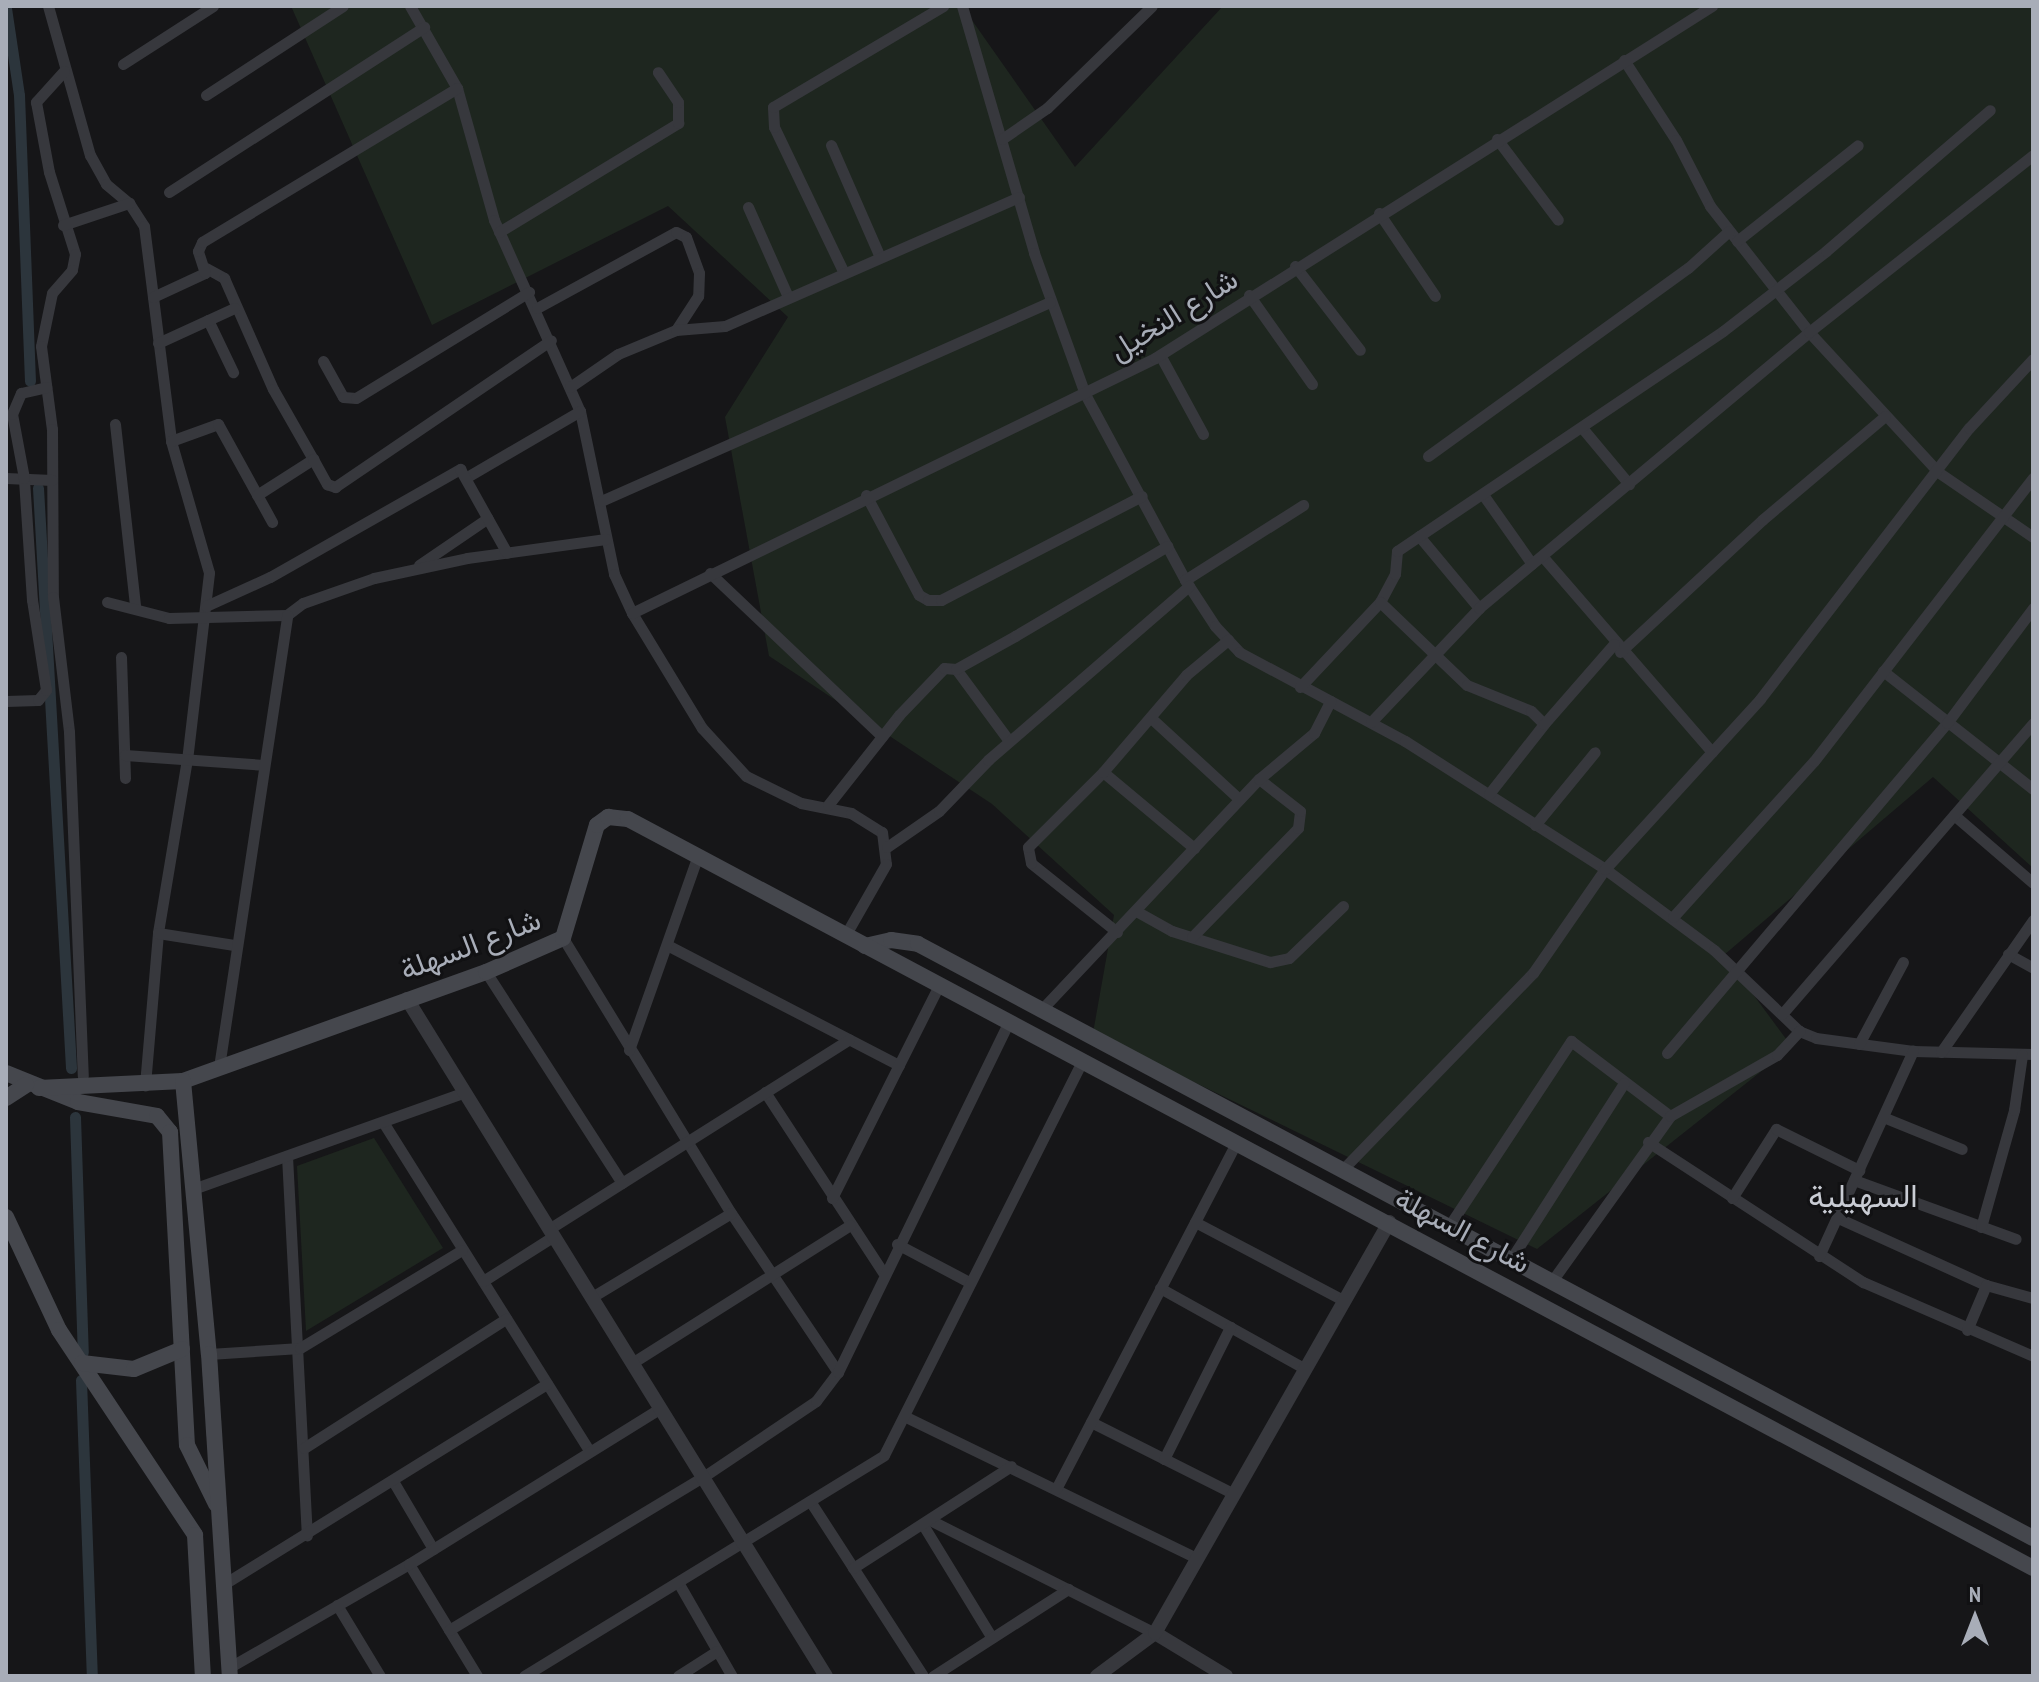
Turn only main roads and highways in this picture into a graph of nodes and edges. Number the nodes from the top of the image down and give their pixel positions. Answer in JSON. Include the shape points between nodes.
{"nodes":[{"id":1,"x":865,"y":946,"type":"junction"},
{"id":2,"x":6,"y":1073,"type":"edge"},
{"id":3,"x":183,"y":1081,"type":"junction"},
{"id":4,"x":33,"y":1087,"type":"junction"},
{"id":5,"x":6,"y":1098,"type":"edge"},
{"id":6,"x":6,"y":1217,"type":"edge"},
{"id":7,"x":182,"y":1349,"type":"junction"},
{"id":8,"x":82,"y":1363,"type":"junction"},
{"id":9,"x":1816,"y":1423,"type":"junction"},
{"id":10,"x":1803,"y":1445,"type":"junction"},
{"id":11,"x":219,"y":1511,"type":"junction"},
{"id":12,"x":2033,"y":1538,"type":"edge"},
{"id":13,"x":2033,"y":1568,"type":"edge"},
{"id":14,"x":230,"y":1671,"type":"edge"},
{"id":15,"x":203,"y":1676,"type":"edge"}],
"edges":[{"from":1,"to":3,"type":"main road","name":"شارع السهلة","via":[[628,819],[602,820],[593,833],[563,938],[486,972]]},
{"from":1,"to":9,"type":"main road","name":"شارع السهلة","via":[[891,940],[918,944]]},
{"from":1,"to":10,"type":"main road","name":"شارع السهلة"},
{"from":2,"to":4,"type":"main road"},
{"from":3,"to":4,"type":"main road","name":"شارع السهلة"},
{"from":3,"to":11,"type":"main road"},
{"from":4,"to":5,"type":"main road"},
{"from":4,"to":7,"type":"main road","via":[[78,1102],[142,1111],[164,1121],[170,1132]]},
{"from":6,"to":8,"type":"main road","via":[[37,1290]]},
{"from":7,"to":8,"type":"main road","via":[[134,1369]]},
{"from":7,"to":11,"type":"main road","via":[[187,1445]]},
{"from":8,"to":15,"type":"main road","via":[[195,1535]]},
{"from":9,"to":10,"type":"main road"},
{"from":9,"to":12,"type":"main road","name":"شارع السهلة"},
{"from":10,"to":13,"type":"main road","name":"شارع السهلة"},
{"from":11,"to":14,"type":"main road"}]}
